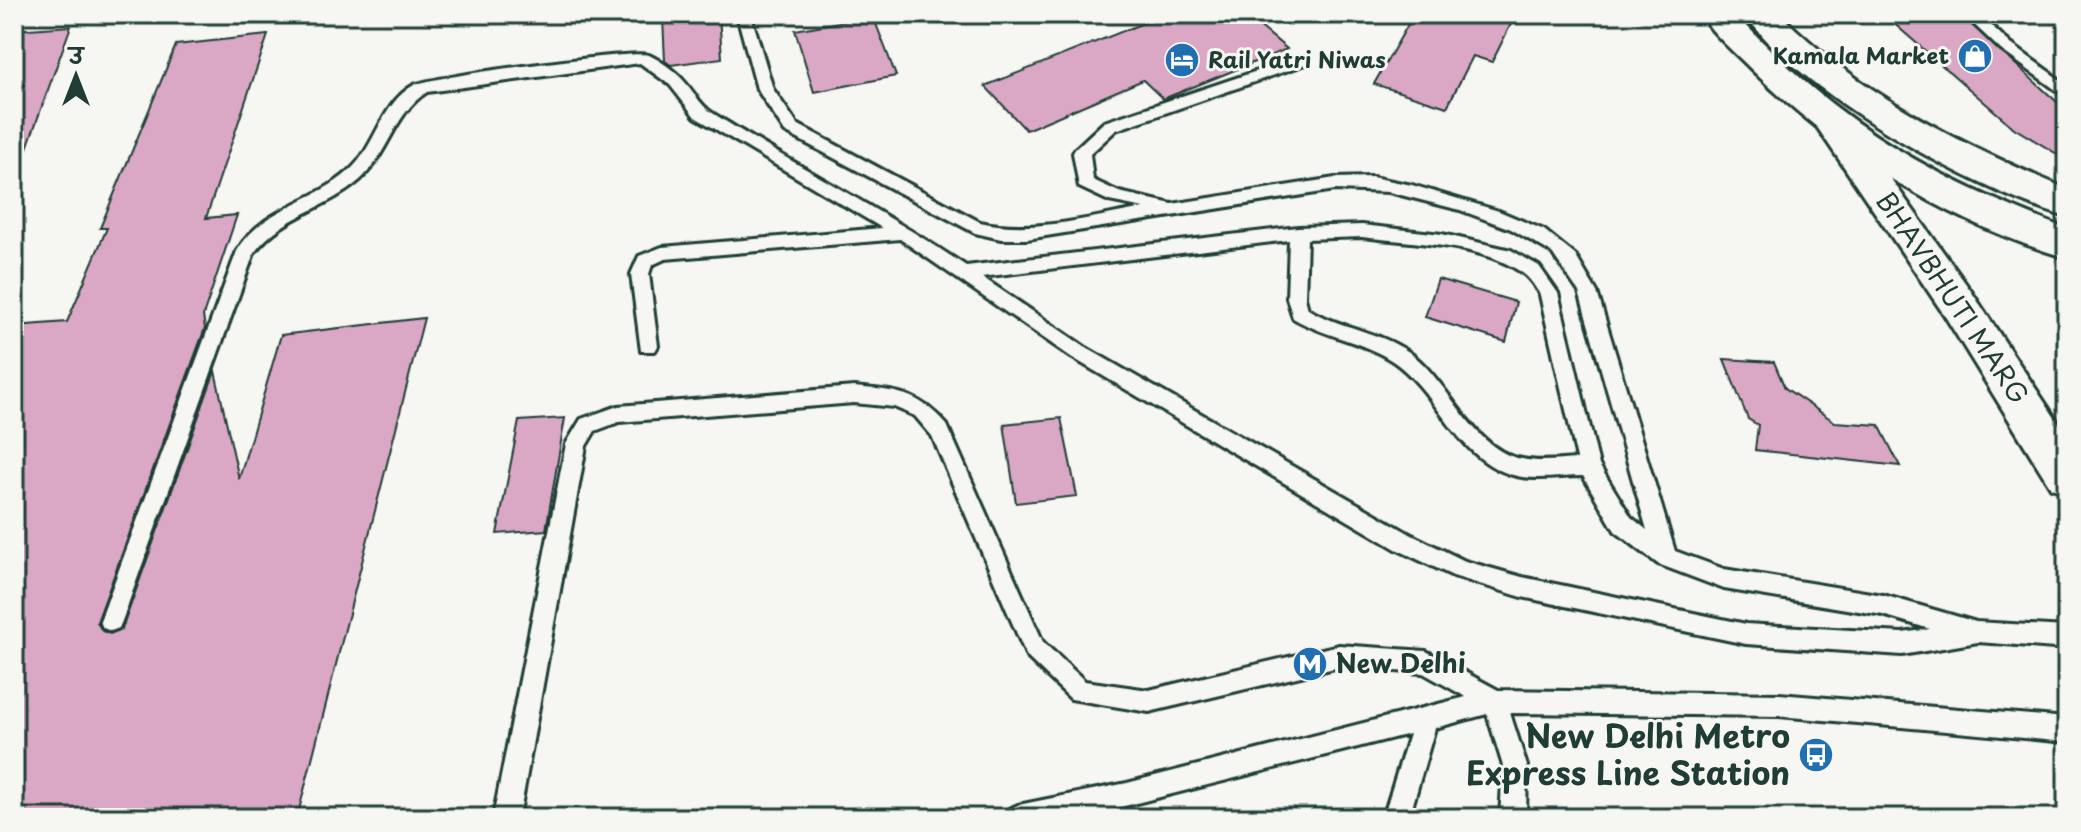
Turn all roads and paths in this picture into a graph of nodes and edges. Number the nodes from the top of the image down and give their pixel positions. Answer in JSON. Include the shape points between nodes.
{"nodes":[{"id":1,"x":1716,"y":14,"type":"edge"},
{"id":2,"x":1761,"y":14,"type":"edge"},
{"id":3,"x":1970,"y":14,"type":"edge"},
{"id":4,"x":744,"y":15,"type":"edge"},
{"id":5,"x":1304,"y":60,"type":"dead end"},
{"id":6,"x":2067,"y":93,"type":"edge"},
{"id":7,"x":1833,"y":124,"type":"junction"},
{"id":8,"x":2067,"y":204,"type":"edge"},
{"id":9,"x":1180,"y":209,"type":"junction"},
{"id":10,"x":903,"y":232,"type":"junction"},
{"id":11,"x":1298,"y":233,"type":"junction"},
{"id":12,"x":2067,"y":244,"type":"edge"},
{"id":13,"x":961,"y":273,"type":"junction"},
{"id":14,"x":648,"y":346,"type":"dead end"},
{"id":15,"x":2066,"y":463,"type":"edge"},
{"id":16,"x":1589,"y":467,"type":"junction"},
{"id":17,"x":1666,"y":557,"type":"junction"},
{"id":18,"x":111,"y":621,"type":"dead end"},
{"id":19,"x":1978,"y":632,"type":"junction"},
{"id":20,"x":2067,"y":638,"type":"edge"},
{"id":21,"x":1495,"y":701,"type":"junction"},
{"id":22,"x":1426,"y":719,"type":"junction"},
{"id":23,"x":2067,"y":730,"type":"edge"},
{"id":24,"x":506,"y":818,"type":"edge"},
{"id":25,"x":1018,"y":818,"type":"edge"},
{"id":26,"x":1396,"y":818,"type":"edge"},
{"id":27,"x":1513,"y":818,"type":"edge"}],
"edges":[{"from":1,"to":7,"type":"main road"},
{"from":2,"to":8,"type":"main road","via":[[1815,65],[1877,109],[1956,155]]},
{"from":3,"to":6,"type":"lane"},
{"from":4,"to":9,"type":"lane","via":[[764,92],[791,128],[975,227],[1027,233]]},
{"from":5,"to":9,"type":"lane","via":[[1110,126],[1081,153],[1085,183],[1115,197]]},
{"from":7,"to":12,"type":"main road","via":[[1969,203]]},
{"from":7,"to":15,"type":"main road","name":"BHAVBHUTI MARG"},
{"from":9,"to":17,"type":"lane","via":[[1371,183],[1516,222],[1551,241],[1575,266],[1588,292]]},
{"from":10,"to":13,"type":"lane"},
{"from":10,"to":14,"type":"lane","via":[[662,253],[645,261],[640,274]]},
{"from":10,"to":18,"type":"lane","via":[[701,113],[676,81],[643,58],[422,88],[404,101],[358,173],[267,225],[246,251]]},
{"from":11,"to":13,"type":"lane"},
{"from":11,"to":16,"type":"lane","via":[[1300,313],[1399,355],[1432,384],[1488,454],[1520,468]]},
{"from":11,"to":16,"type":"lane","via":[[1362,231],[1442,240],[1505,255],[1533,271],[1549,293]]},
{"from":13,"to":19,"type":"lane","via":[[1078,352],[1404,542],[1461,569],[1746,634],[1902,644]]},
{"from":16,"to":17,"type":"lane","via":[[1623,524]]},
{"from":17,"to":19,"type":"lane","via":[[1724,579],[1883,605]]},
{"from":19,"to":20,"type":"lane"},
{"from":21,"to":22,"type":"lane"},
{"from":21,"to":23,"type":"lane","via":[[1779,705]]},
{"from":21,"to":24,"type":"lane","via":[[1426,662],[1339,656],[1149,701],[1079,691],[1035,649],[940,431],[922,410],[896,399],[854,395],[618,414],[588,425],[576,444]]},
{"from":21,"to":27,"type":"lane","via":[[1515,766]]},
{"from":22,"to":25,"type":"lane"},
{"from":22,"to":26,"type":"lane"}]}
